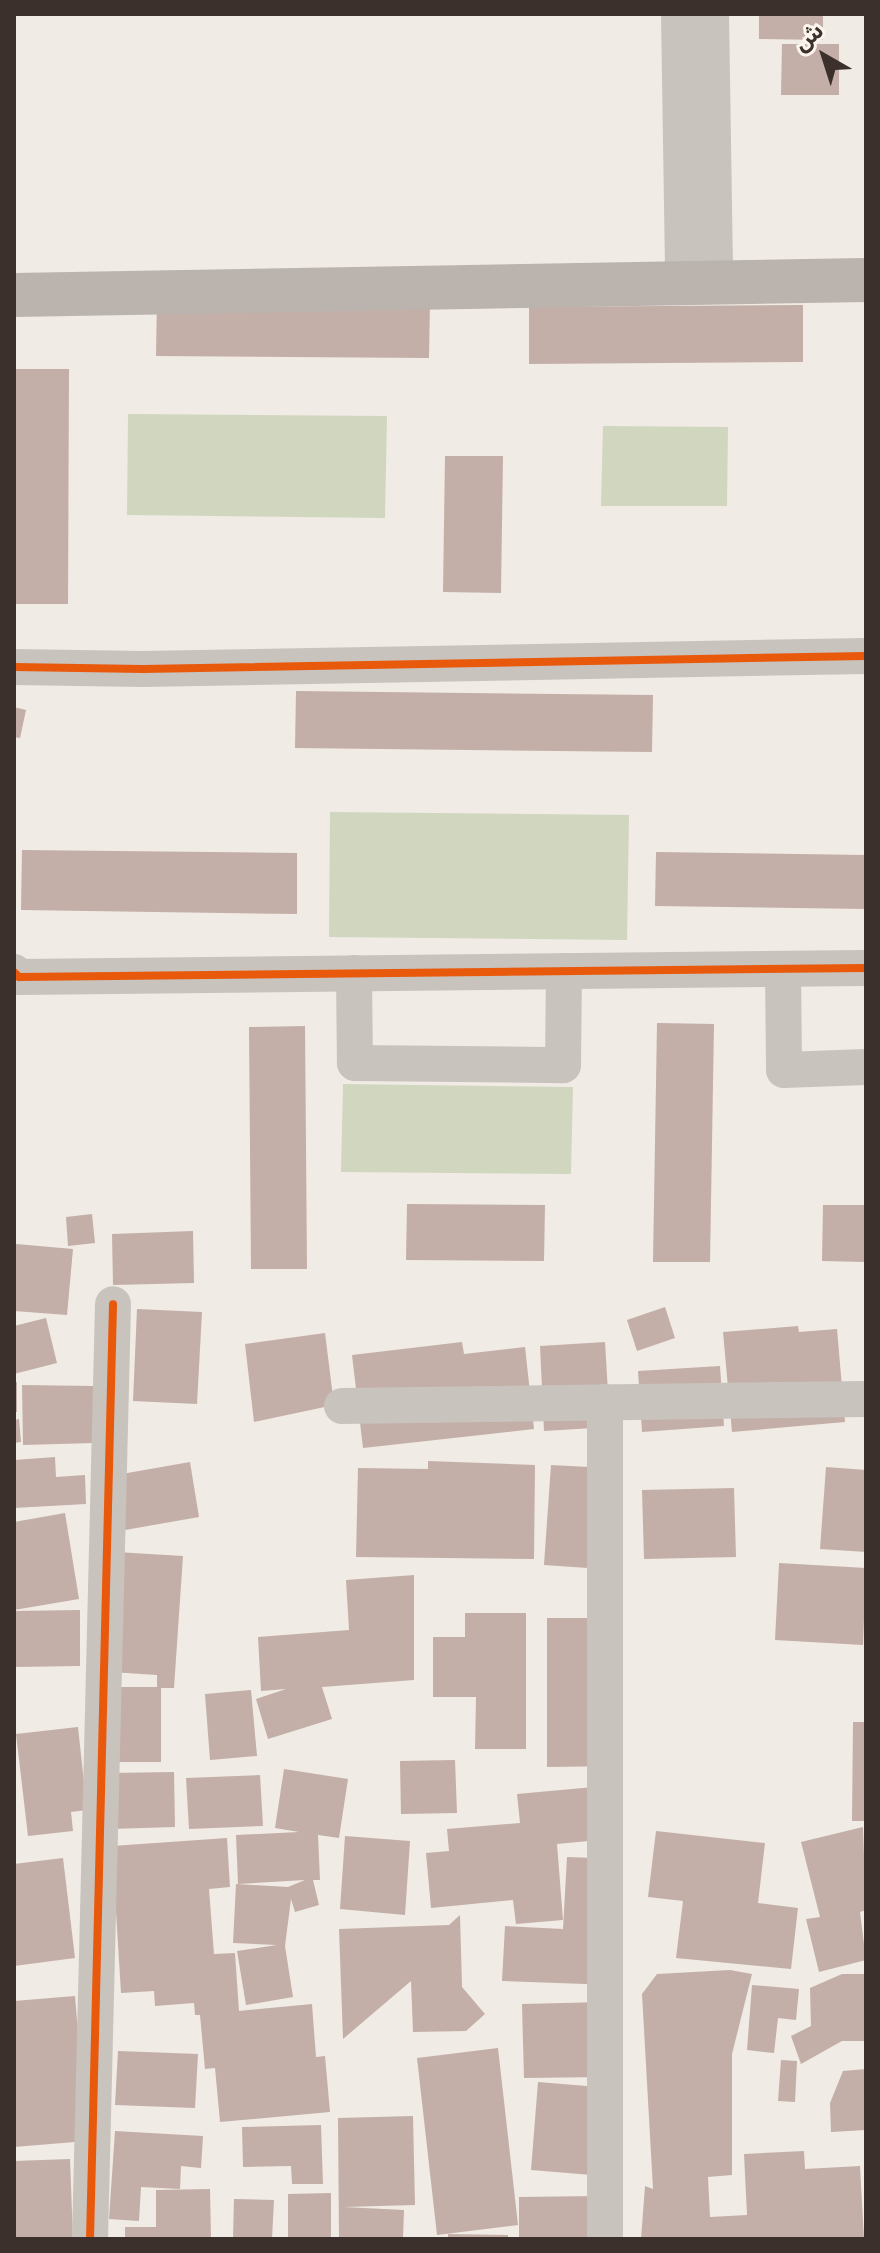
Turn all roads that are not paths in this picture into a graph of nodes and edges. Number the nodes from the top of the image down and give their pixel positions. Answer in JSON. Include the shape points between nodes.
{"nodes":[{"id":1,"x":679,"y":14,"type":"edge"},
{"id":2,"x":711,"y":14,"type":"edge"},
{"id":3,"x":866,"y":280,"type":"edge"},
{"id":4,"x":699,"y":282,"type":"junction"},
{"id":5,"x":14,"y":295,"type":"edge"},
{"id":6,"x":866,"y":656,"type":"edge"},
{"id":7,"x":14,"y":667,"type":"edge"},
{"id":8,"x":866,"y":968,"type":"edge"},
{"id":9,"x":783,"y":969,"type":"junction"},
{"id":10,"x":564,"y":971,"type":"junction"},
{"id":11,"x":14,"y":972,"type":"edge"},
{"id":12,"x":354,"y":973,"type":"junction"},
{"id":13,"x":866,"y":1067,"type":"edge"},
{"id":14,"x":113,"y":1304,"type":"dead end"},
{"id":15,"x":866,"y":1399,"type":"edge"},
{"id":16,"x":605,"y":1402,"type":"junction"},
{"id":17,"x":342,"y":1406,"type":"dead end"},
{"id":18,"x":90,"y":2239,"type":"edge"},
{"id":19,"x":605,"y":2239,"type":"edge"}],
"edges":[{"from":1,"to":4,"type":"street"},
{"from":2,"to":4,"type":"street"},
{"from":3,"to":4,"type":"street"},
{"from":4,"to":5,"type":"street"},
{"from":6,"to":7,"type":"street"},
{"from":8,"to":9,"type":"street"},
{"from":9,"to":10,"type":"street"},
{"from":9,"to":13,"type":"street","via":[[784,1070]]},
{"from":10,"to":12,"type":"street"},
{"from":10,"to":12,"type":"street","via":[[563,1065],[355,1063]]},
{"from":11,"to":12,"type":"street","via":[[19,977]]},
{"from":14,"to":18,"type":"street"},
{"from":15,"to":16,"type":"street"},
{"from":16,"to":17,"type":"street"},
{"from":16,"to":19,"type":"street"}]}
